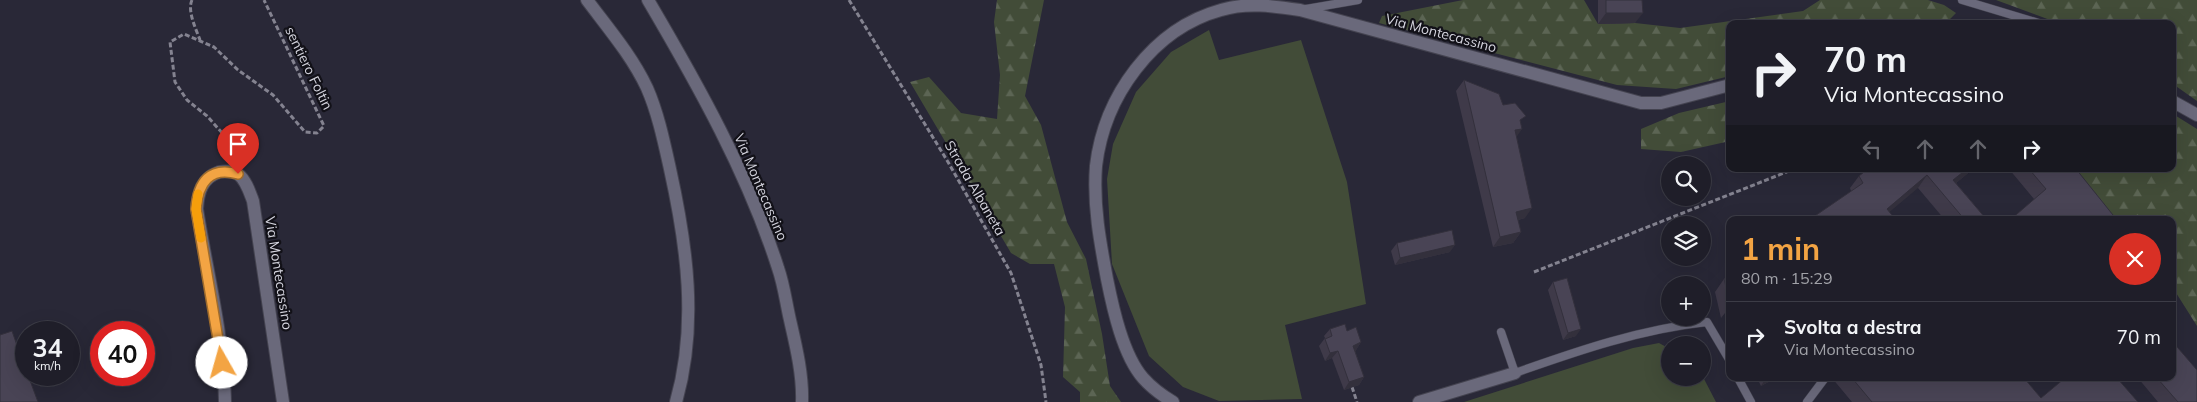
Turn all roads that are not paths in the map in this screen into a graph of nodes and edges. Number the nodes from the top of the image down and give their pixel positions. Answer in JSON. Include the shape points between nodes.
{"nodes":[{"id":1,"x":587,"y":0,"type":"edge"},
{"id":2,"x":648,"y":0,"type":"edge"},
{"id":3,"x":1358,"y":0,"type":"edge"},
{"id":4,"x":1962,"y":0,"type":"edge"},
{"id":5,"x":1300,"y":10,"type":"junction"},
{"id":6,"x":2029,"y":20,"type":"edge"},
{"id":7,"x":1726,"y":86,"type":"edge"},
{"id":8,"x":2176,"y":103,"type":"edge"},
{"id":9,"x":2197,"y":115,"type":"edge"},
{"id":10,"x":1501,"y":332,"type":"dead end"},
{"id":11,"x":1726,"y":354,"type":"edge"},
{"id":12,"x":1514,"y":373,"type":"junction"},
{"id":13,"x":1740,"y":381,"type":"edge"},
{"id":14,"x":1823,"y":381,"type":"edge"},
{"id":15,"x":224,"y":402,"type":"edge"},
{"id":16,"x":283,"y":402,"type":"edge"},
{"id":17,"x":676,"y":402,"type":"edge"},
{"id":18,"x":802,"y":402,"type":"edge"},
{"id":19,"x":1173,"y":402,"type":"edge"},
{"id":20,"x":1419,"y":402,"type":"edge"},
{"id":21,"x":1751,"y":402,"type":"edge"},
{"id":22,"x":1807,"y":402,"type":"edge"}],
"edges":[{"from":1,"to":17,"type":"street","via":[[647,88],[660,124],[680,213],[690,301],[686,355]]},
{"from":2,"to":18,"type":"street","name":"Via Montecassino","via":[[721,130],[754,203],[779,270],[793,332]]},
{"from":3,"to":5,"type":"lane"},
{"from":4,"to":6,"type":"lane"},
{"from":5,"to":7,"type":"street","name":"Via Montecassino","via":[[1641,103],[1660,103]]},
{"from":5,"to":19,"type":"street","name":"Via Montecassino","via":[[1276,6],[1221,9],[1174,31],[1154,48],[1121,89],[1107,121],[1096,165],[1095,191],[1098,231],[1114,310],[1122,338],[1143,378]]},
{"from":8,"to":9,"type":"street"},
{"from":10,"to":12,"type":"lane"},
{"from":11,"to":12,"type":"lane","via":[[1707,322],[1686,324],[1579,350]]},
{"from":12,"to":20,"type":"street"},
{"from":13,"to":21,"type":"lane"},
{"from":14,"to":22,"type":"lane"},
{"from":15,"to":16,"type":"street","name":"Via Montecassino","via":[[219,337],[196,209],[197,195],[203,183],[212,174],[224,170],[238,174],[253,201]]}]}
